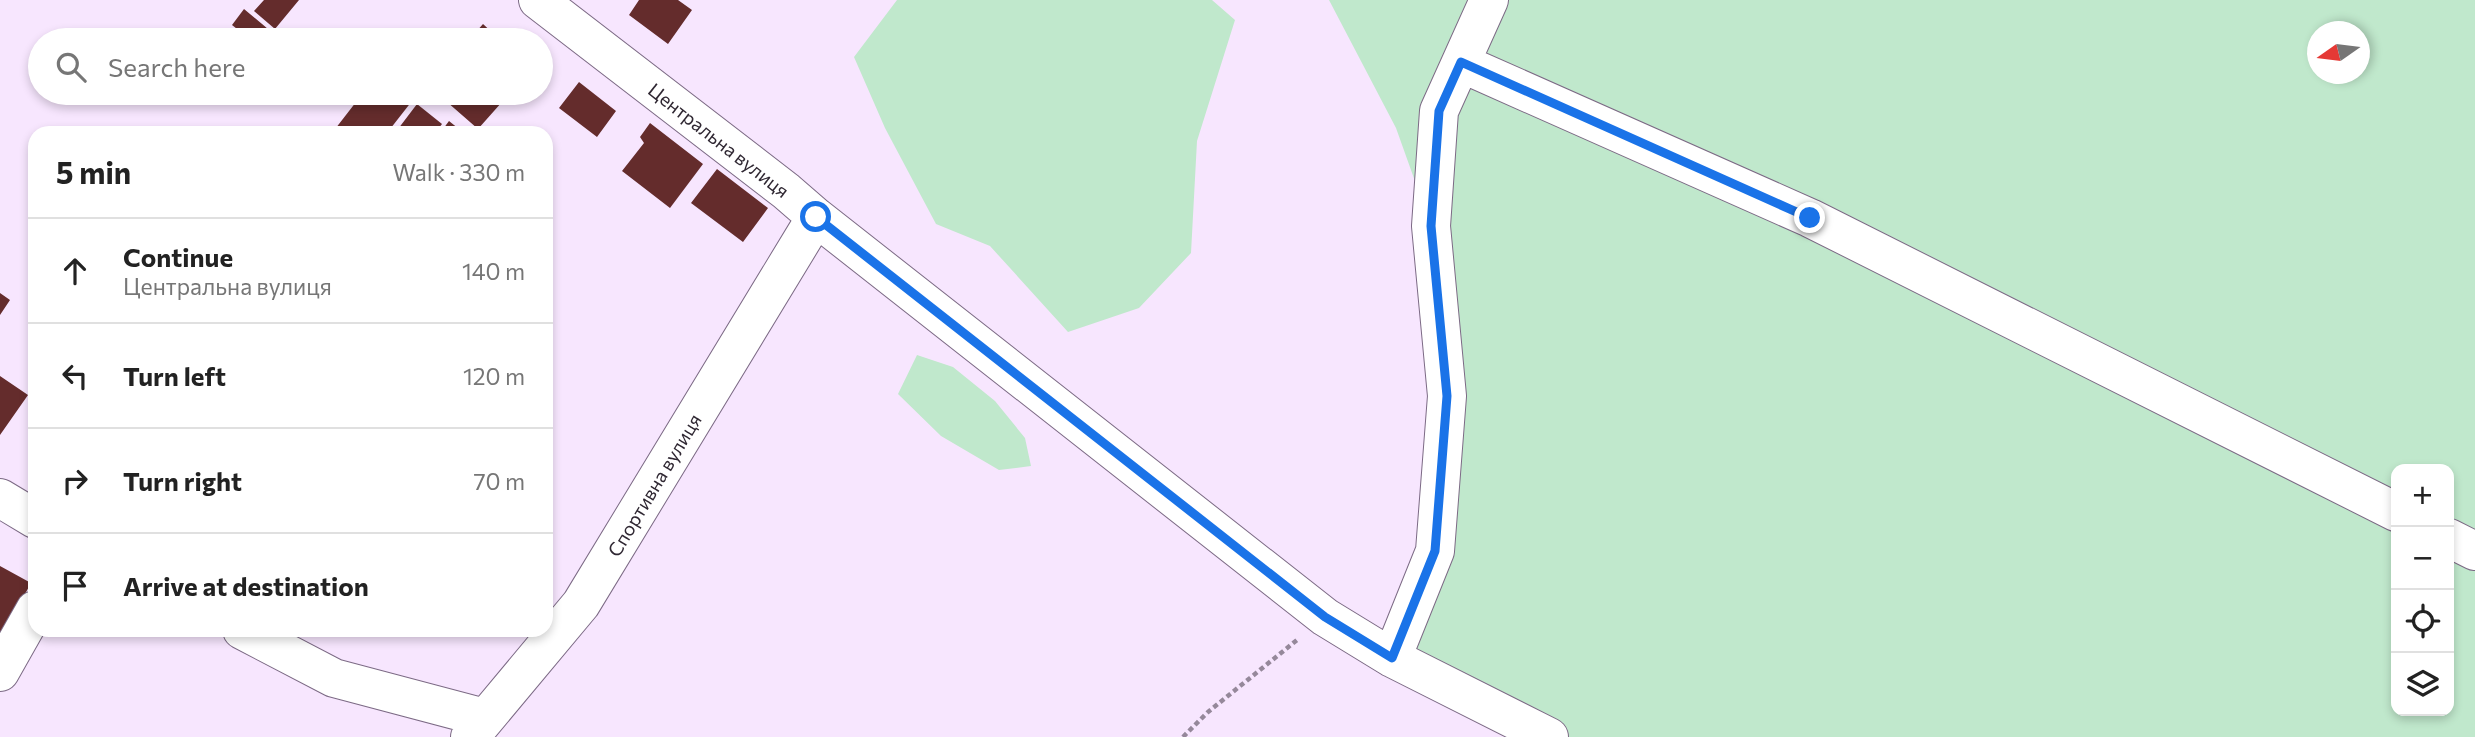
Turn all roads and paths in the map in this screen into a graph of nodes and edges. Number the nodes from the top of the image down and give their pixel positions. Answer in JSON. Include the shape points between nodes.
{"nodes":[{"id":1,"x":538,"y":0,"type":"edge"},
{"id":2,"x":1489,"y":0,"type":"edge"},
{"id":3,"x":1461,"y":62,"type":"junction"},
{"id":4,"x":816,"y":217,"type":"junction"},
{"id":5,"x":0,"y":498,"type":"edge"},
{"id":6,"x":2391,"y":509,"type":"edge"},
{"id":7,"x":28,"y":515,"type":"edge"},
{"id":8,"x":2454,"y":540,"type":"edge"},
{"id":9,"x":2475,"y":551,"type":"edge"},
{"id":10,"x":1325,"y":617,"type":"junction"},
{"id":11,"x":28,"y":623,"type":"edge"},
{"id":12,"x":255,"y":637,"type":"edge"},
{"id":13,"x":1392,"y":658,"type":"junction"},
{"id":14,"x":0,"y":673,"type":"edge"},
{"id":15,"x":477,"y":728,"type":"edge"},
{"id":16,"x":1183,"y":737,"type":"edge"},
{"id":17,"x":1549,"y":737,"type":"edge"}],
"edges":[{"from":1,"to":4,"type":"street","name":"Центральна вулиця"},
{"from":2,"to":3,"type":"street"},
{"from":3,"to":6,"type":"street","via":[[1810,218]]},
{"from":3,"to":13,"type":"street","via":[[1439,111],[1431,226],[1447,396],[1435,551]]},
{"from":4,"to":10,"type":"street","name":"Центральна вулиця"},
{"from":4,"to":15,"type":"street","name":"Спортивна вулиця","via":[[581,604]]},
{"from":5,"to":7,"type":"street"},
{"from":8,"to":9,"type":"street"},
{"from":10,"to":13,"type":"street","name":"Центральна вулиця"},
{"from":10,"to":16,"type":"path"},
{"from":11,"to":14,"type":"street"},
{"from":12,"to":15,"type":"street","via":[[334,678]]},
{"from":13,"to":17,"type":"street","name":"Центральна вулиця"}]}
